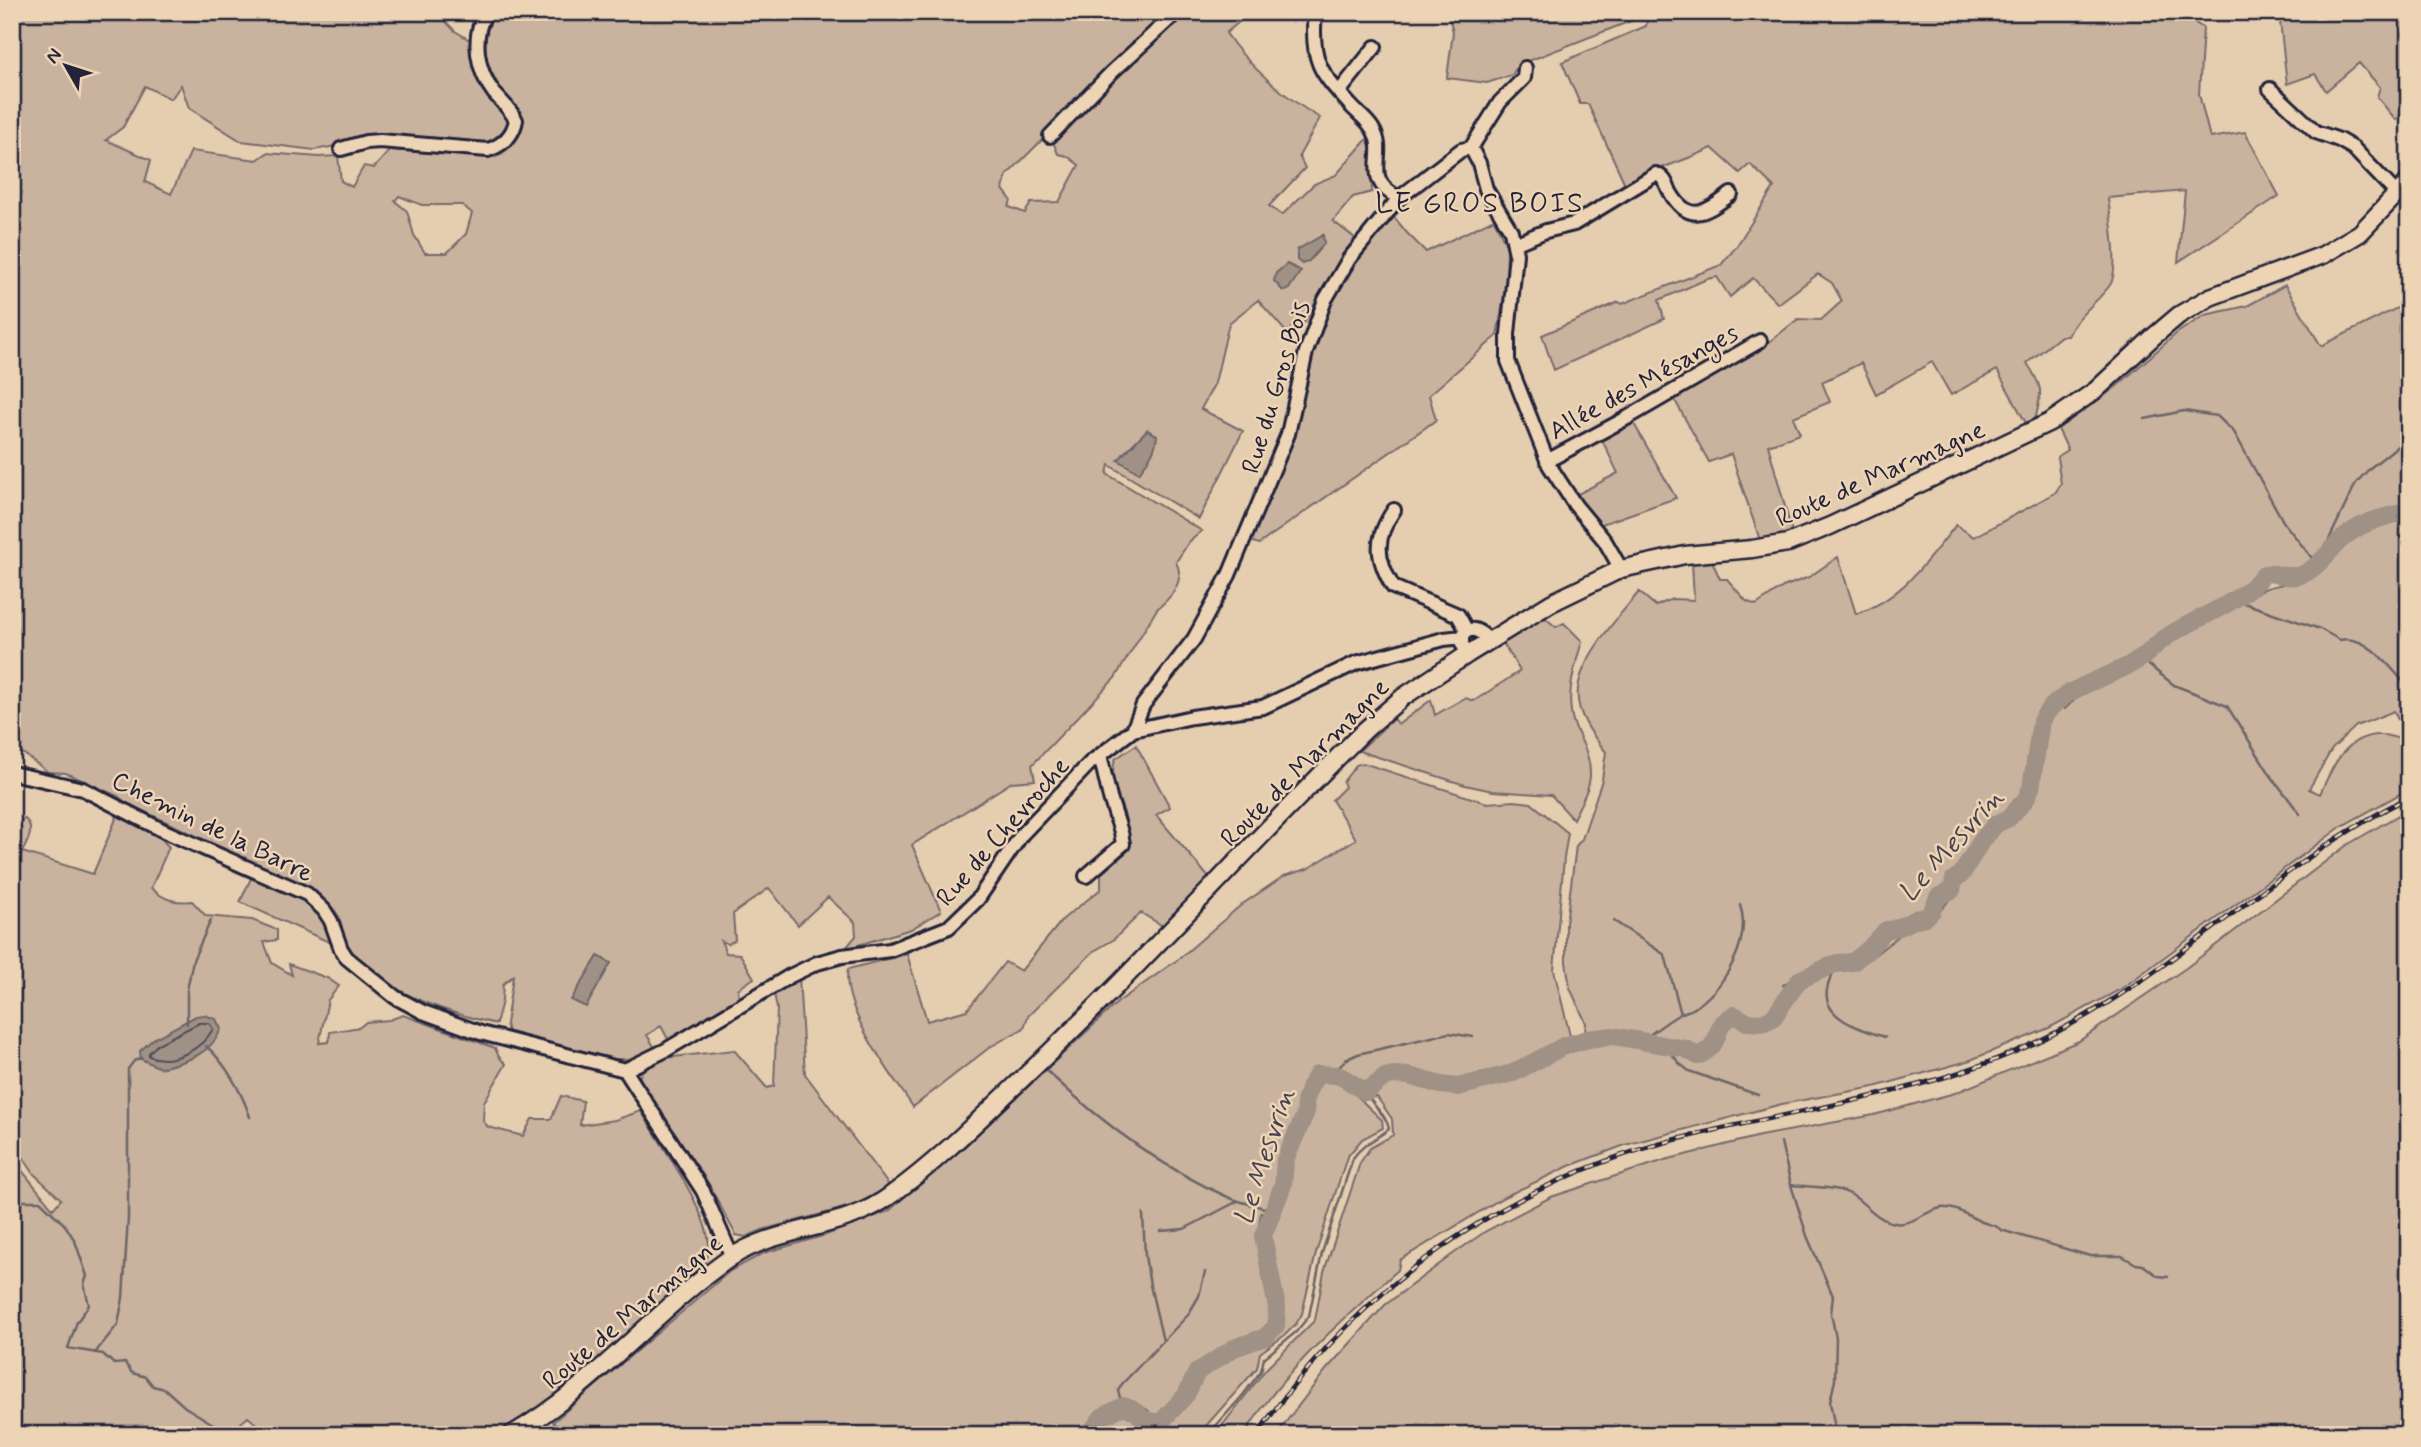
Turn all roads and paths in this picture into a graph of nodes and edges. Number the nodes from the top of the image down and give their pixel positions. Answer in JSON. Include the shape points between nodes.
{"nodes":[{"id":1,"x":485,"y":12,"type":"edge"},
{"id":2,"x":1177,"y":12,"type":"edge"},
{"id":3,"x":1315,"y":12,"type":"edge"},
{"id":4,"x":1375,"y":47,"type":"dead end"},
{"id":5,"x":1525,"y":68,"type":"dead end"},
{"id":6,"x":2270,"y":89,"type":"dead end"},
{"id":7,"x":1339,"y":92,"type":"junction"},
{"id":8,"x":1050,"y":136,"type":"dead end"},
{"id":9,"x":1471,"y":148,"type":"junction"},
{"id":10,"x":341,"y":149,"type":"dead end"},
{"id":11,"x":2409,"y":181,"type":"edge"},
{"id":12,"x":1380,"y":184,"type":"junction"},
{"id":13,"x":1731,"y":194,"type":"dead end"},
{"id":14,"x":2397,"y":194,"type":"junction"},
{"id":15,"x":1399,"y":198,"type":"junction"},
{"id":16,"x":1379,"y":222,"type":"junction"},
{"id":17,"x":1514,"y":243,"type":"junction"},
{"id":18,"x":1760,"y":341,"type":"dead end"},
{"id":19,"x":1547,"y":461,"type":"junction"},
{"id":20,"x":1394,"y":510,"type":"dead end"},
{"id":21,"x":1621,"y":569,"type":"junction"},
{"id":22,"x":1464,"y":634,"type":"junction"},
{"id":23,"x":1490,"y":641,"type":"junction"},
{"id":24,"x":1468,"y":654,"type":"junction"},
{"id":25,"x":1133,"y":730,"type":"junction"},
{"id":26,"x":1100,"y":755,"type":"junction"},
{"id":27,"x":12,"y":773,"type":"edge"},
{"id":28,"x":1086,"y":876,"type":"dead end"},
{"id":29,"x":625,"y":1070,"type":"junction"},
{"id":30,"x":732,"y":1257,"type":"junction"},
{"id":31,"x":511,"y":1435,"type":"edge"}],
"edges":[{"from":1,"to":10,"type":"street","via":[[477,37],[479,57],[490,87],[516,120],[503,143],[488,150],[380,141]]},
{"from":2,"to":8,"type":"street"},
{"from":3,"to":7,"type":"street","via":[[1317,63]]},
{"from":4,"to":7,"type":"street"},
{"from":5,"to":9,"type":"street","via":[[1524,78],[1500,102]]},
{"from":6,"to":14,"type":"street","via":[[2316,132],[2353,148]]},
{"from":7,"to":12,"type":"street","via":[[1373,128]]},
{"from":9,"to":15,"type":"street","name":"Rue du Gros Bois","via":[[1461,150]]},
{"from":9,"to":17,"type":"street"},
{"from":11,"to":14,"type":"main road","name":"Route de Marmagne"},
{"from":12,"to":15,"type":"street"},
{"from":12,"to":16,"type":"street"},
{"from":13,"to":17,"type":"street","via":[[1705,212],[1693,213],[1678,205],[1656,174],[1574,224]]},
{"from":14,"to":21,"type":"main road","name":"Route de Marmagne","via":[[2360,233],[2323,255],[2210,297],[2179,316],[2096,390],[2050,422],[2010,442],[1788,543],[1685,555]]},
{"from":15,"to":16,"type":"street","name":"Rue du Gros Bois"},
{"from":16,"to":25,"type":"street","name":"Rue du Gros Bois","via":[[1349,259],[1325,300],[1306,352],[1288,434],[1229,575],[1194,639],[1143,705]]},
{"from":17,"to":19,"type":"street","via":[[1517,254],[1508,361]]},
{"from":18,"to":19,"type":"street","name":"Allée des Mésanges"},
{"from":19,"to":21,"type":"street"},
{"from":20,"to":22,"type":"street","via":[[1379,542],[1379,556],[1392,587],[1458,615]]},
{"from":21,"to":23,"type":"main road","name":"Route de Marmagne","via":[[1551,603]]},
{"from":22,"to":23,"type":"street","via":[[1480,631]]},
{"from":22,"to":24,"type":"street","via":[[1462,645]]},
{"from":22,"to":25,"type":"street","name":"Rue de Chevroche","via":[[1356,663],[1263,707]]},
{"from":23,"to":24,"type":"main road","name":"Route de Marmagne"},
{"from":24,"to":30,"type":"main road","name":"Route de Marmagne","via":[[1383,713],[1079,1026],[890,1196],[847,1217],[772,1237]]},
{"from":25,"to":26,"type":"street","name":"Rue de Chevroche"},
{"from":26,"to":28,"type":"street","via":[[1122,844]]},
{"from":26,"to":29,"type":"street","name":"Rue de Chevroche","via":[[1021,834],[978,899],[949,927],[890,950],[817,962]]},
{"from":27,"to":29,"type":"street","name":"Chemin de la Barre","via":[[91,792],[164,831],[307,894],[331,921],[347,958],[409,1005],[503,1039]]},
{"from":29,"to":30,"type":"street","via":[[703,1191]]},
{"from":30,"to":31,"type":"main road","name":"Route de Marmagne","via":[[555,1408]]}]}
